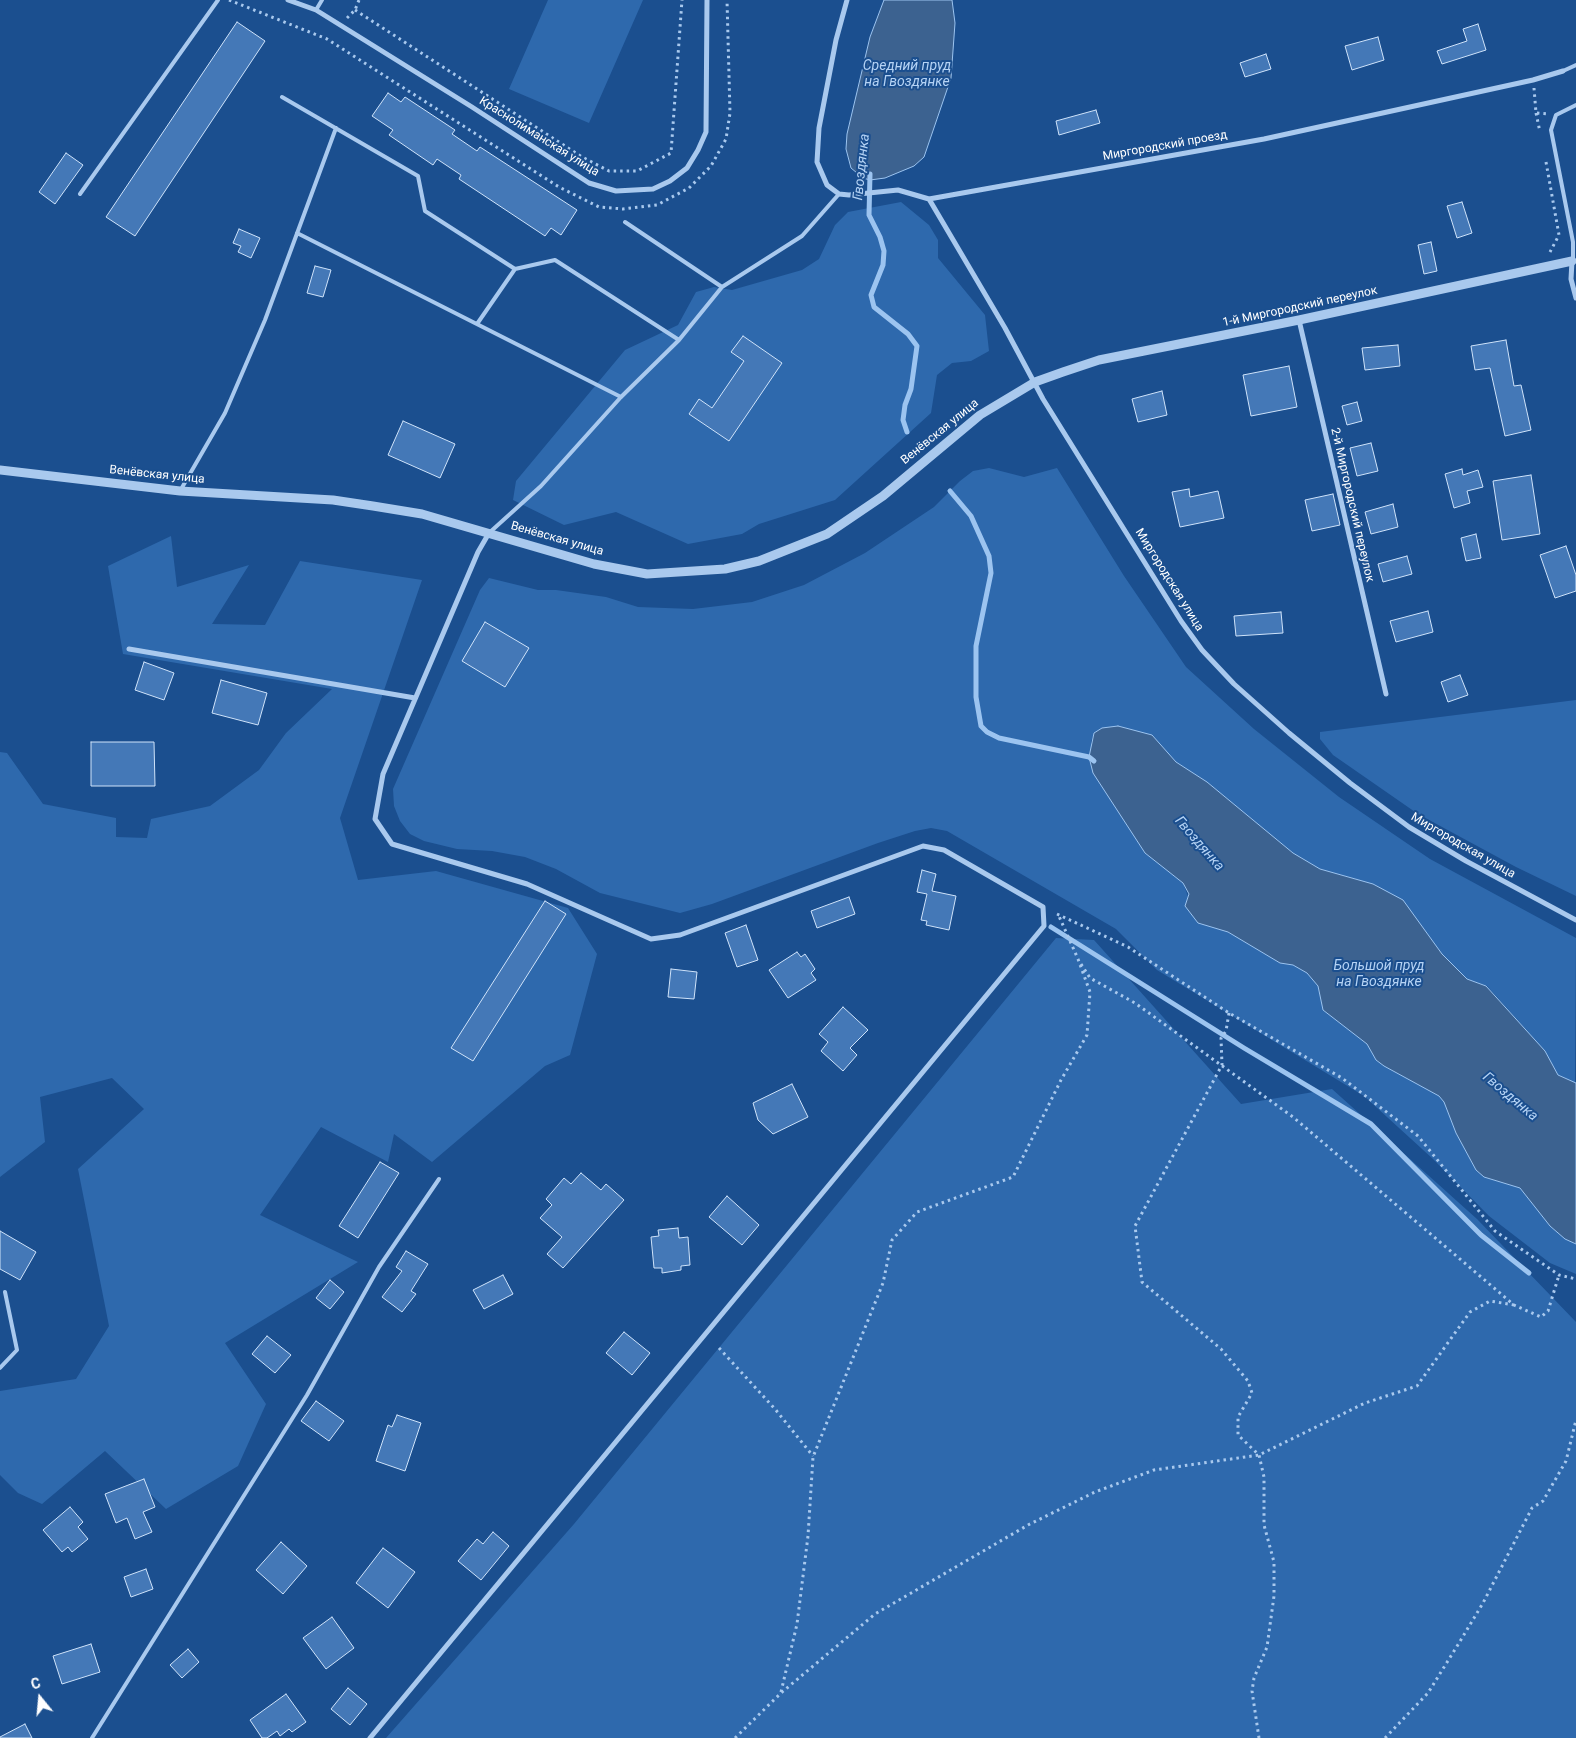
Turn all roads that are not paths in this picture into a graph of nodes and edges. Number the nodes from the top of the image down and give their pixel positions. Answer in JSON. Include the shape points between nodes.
{"nodes":[{"id":1,"x":218,"y":0,"type":"edge"},
{"id":2,"x":288,"y":0,"type":"edge"},
{"id":3,"x":322,"y":0,"type":"edge"},
{"id":4,"x":707,"y":0,"type":"edge"},
{"id":5,"x":846,"y":0,"type":"edge"},
{"id":6,"x":316,"y":10,"type":"junction"},
{"id":7,"x":1576,"y":65,"type":"edge"},
{"id":8,"x":1563,"y":71,"type":"joint"},
{"id":9,"x":282,"y":97,"type":"dead end"},
{"id":10,"x":1576,"y":105,"type":"edge"},
{"id":11,"x":336,"y":128,"type":"junction"},
{"id":12,"x":80,"y":194,"type":"dead end"},
{"id":13,"x":839,"y":194,"type":"junction"},
{"id":14,"x":930,"y":199,"type":"junction"},
{"id":15,"x":625,"y":222,"type":"dead end"},
{"id":16,"x":297,"y":233,"type":"junction"},
{"id":17,"x":1574,"y":260,"type":"edge"},
{"id":18,"x":515,"y":269,"type":"junction"},
{"id":19,"x":722,"y":287,"type":"junction"},
{"id":20,"x":1576,"y":298,"type":"edge"},
{"id":21,"x":1299,"y":320,"type":"junction"},
{"id":22,"x":476,"y":324,"type":"junction"},
{"id":23,"x":679,"y":340,"type":"junction"},
{"id":24,"x":1035,"y":382,"type":"junction"},
{"id":25,"x":621,"y":397,"type":"junction"},
{"id":26,"x":0,"y":466,"type":"edge"},
{"id":27,"x":0,"y":470,"type":"edge"},
{"id":28,"x":21,"y":472,"type":"junction"},
{"id":29,"x":180,"y":491,"type":"junction"},
{"id":30,"x":488,"y":533,"type":"junction"},
{"id":31,"x":129,"y":649,"type":"dead end"},
{"id":32,"x":1386,"y":694,"type":"dead end"},
{"id":33,"x":416,"y":698,"type":"junction"},
{"id":34,"x":1576,"y":920,"type":"edge"},
{"id":35,"x":439,"y":1178,"type":"dead end"},
{"id":36,"x":5,"y":1292,"type":"dead end"},
{"id":37,"x":0,"y":1368,"type":"edge"},
{"id":38,"x":92,"y":1738,"type":"edge"},
{"id":39,"x":370,"y":1738,"type":"edge"}],
"edges":[{"from":1,"to":12,"type":"lane"},
{"from":2,"to":6,"type":"street","name":"Краснолиманская улица"},
{"from":3,"to":6,"type":"lane"},
{"from":4,"to":6,"type":"street","name":"Краснолиманская улица","via":[[706,132],[698,150],[687,168],[670,181],[653,189],[616,191],[589,183]]},
{"from":5,"to":13,"type":"street","via":[[819,128],[817,162],[827,185]]},
{"from":7,"to":8,"type":"lane","name":"Миргородский проезд"},
{"from":8,"to":14,"type":"street","name":"Миргородский проезд","via":[[1264,139]]},
{"from":9,"to":11,"type":"lane"},
{"from":10,"to":17,"type":"lane","via":[[1556,115],[1551,130]]},
{"from":11,"to":16,"type":"lane"},
{"from":11,"to":18,"type":"lane","via":[[418,176],[426,211]]},
{"from":13,"to":14,"type":"street","name":"Миргородский проезд","via":[[849,196],[898,190]]},
{"from":13,"to":19,"type":"lane","via":[[802,236]]},
{"from":14,"to":24,"type":"street","name":"Миргородская улица"},
{"from":15,"to":19,"type":"lane"},
{"from":16,"to":22,"type":"lane"},
{"from":16,"to":29,"type":"lane","via":[[265,320],[225,413]]},
{"from":17,"to":20,"type":"street","via":[[1571,279]]},
{"from":17,"to":21,"type":"street","name":"1-й Миргородский переулок"},
{"from":18,"to":22,"type":"lane"},
{"from":18,"to":23,"type":"lane","via":[[555,260]]},
{"from":19,"to":23,"type":"lane"},
{"from":21,"to":24,"type":"street","name":"1-й Миргородский переулок","via":[[1099,360]]},
{"from":21,"to":32,"type":"street","name":"2-й Миргородский переулок"},
{"from":22,"to":25,"type":"lane"},
{"from":23,"to":25,"type":"lane"},
{"from":24,"to":30,"type":"street","name":"Венёвская улица","via":[[980,415],[853,518],[827,534],[759,561],[725,569],[647,574],[594,564]]},
{"from":24,"to":34,"type":"street","name":"Миргородская улица","via":[[1181,621],[1202,650],[1234,684],[1350,783],[1409,827]]},
{"from":25,"to":30,"type":"lane","via":[[541,486]]},
{"from":26,"to":28,"type":"street","name":"Венёвская улица"},
{"from":27,"to":28,"type":"street","name":"Венёвская улица"},
{"from":28,"to":29,"type":"street","name":"Венёвская улица"},
{"from":29,"to":30,"type":"street","name":"Венёвская улица","via":[[333,500],[422,514]]},
{"from":30,"to":33,"type":"street"},
{"from":31,"to":33,"type":"street"},
{"from":33,"to":39,"type":"street","via":[[383,774],[376,818],[392,844],[527,884],[651,939],[680,935],[923,846],[944,850],[1043,907],[1044,926]]},
{"from":35,"to":38,"type":"lane","via":[[379,1267],[308,1395]]},
{"from":36,"to":37,"type":"lane","via":[[17,1350]]}]}
